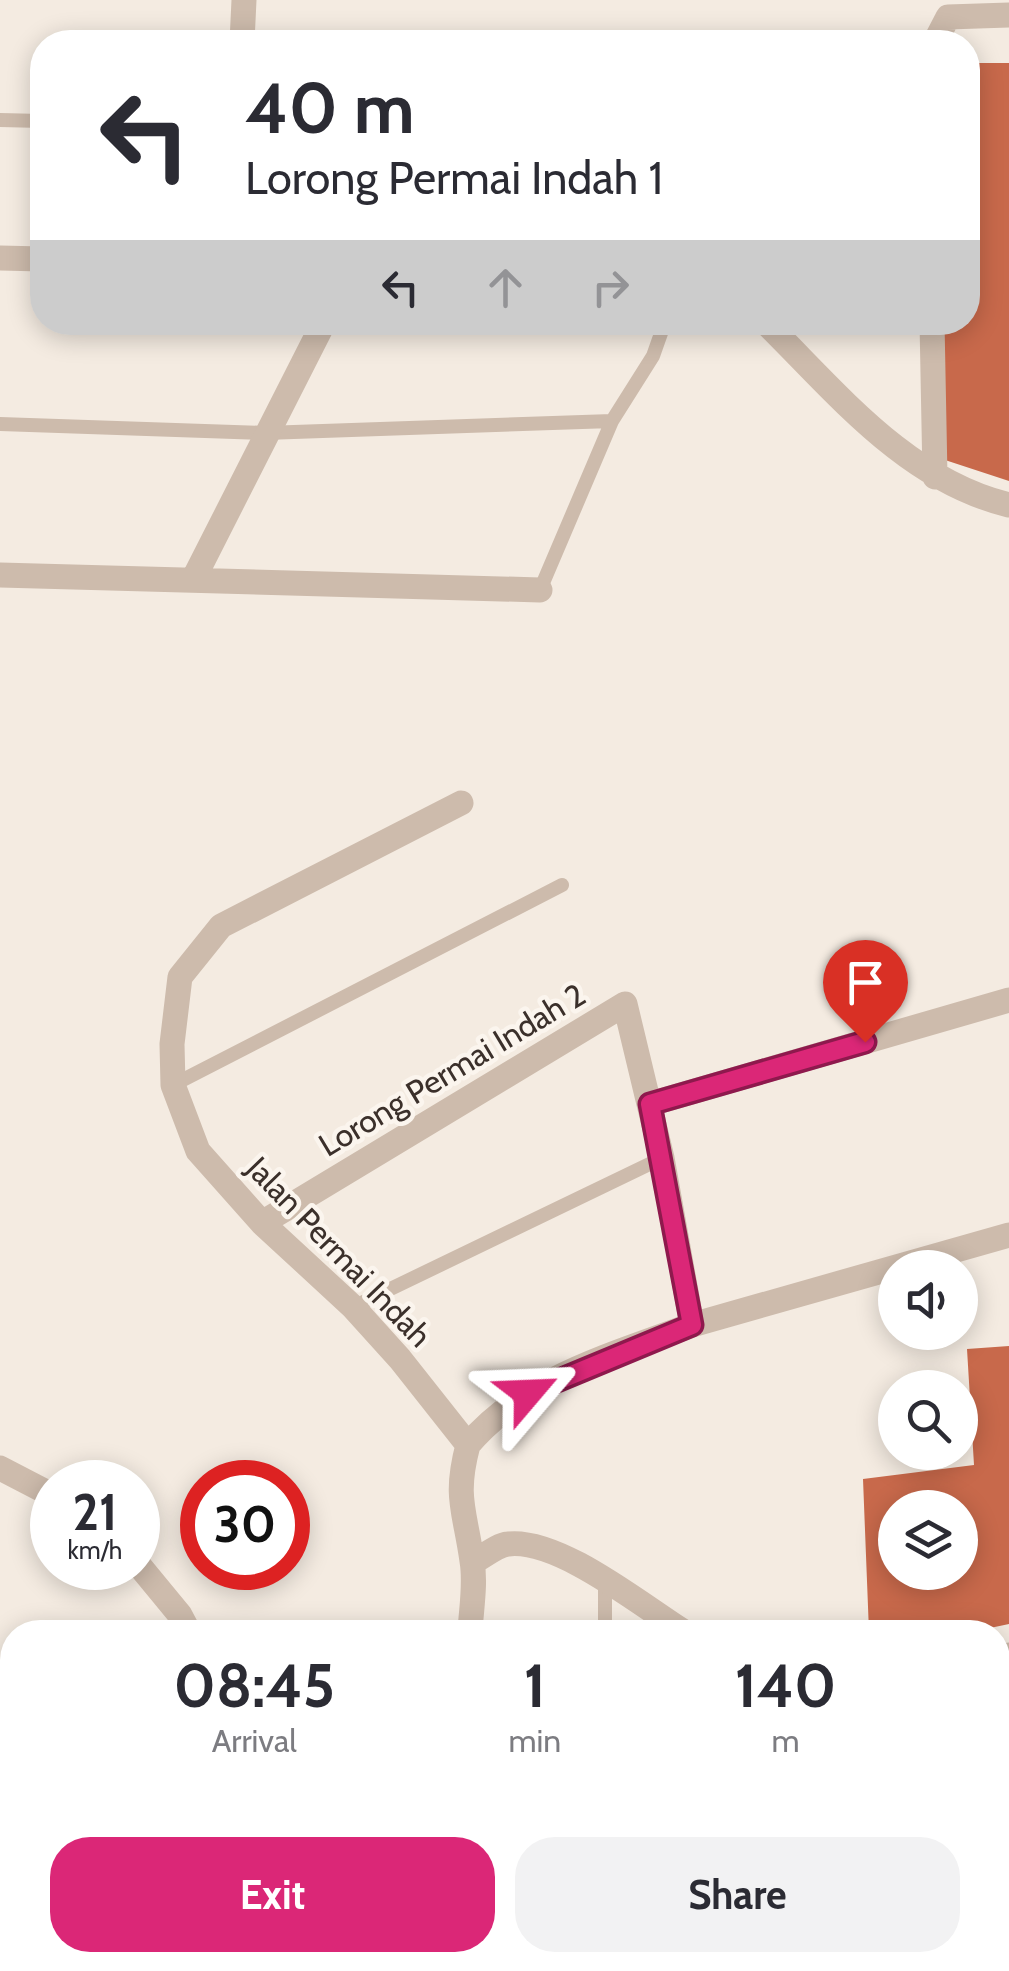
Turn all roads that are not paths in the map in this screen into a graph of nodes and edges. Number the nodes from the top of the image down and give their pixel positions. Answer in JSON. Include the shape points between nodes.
{"nodes":[{"id":1,"x":244,"y":0,"type":"edge"},
{"id":2,"x":1009,"y":15,"type":"edge"},
{"id":3,"x":243,"y":30,"type":"edge"},
{"id":4,"x":941,"y":30,"type":"edge"},
{"id":5,"x":0,"y":120,"type":"edge"},
{"id":6,"x":30,"y":121,"type":"edge"},
{"id":7,"x":0,"y":258,"type":"edge"},
{"id":8,"x":30,"y":259,"type":"edge"},
{"id":9,"x":317,"y":335,"type":"edge"},
{"id":10,"x":660,"y":335,"type":"edge"},
{"id":11,"x":778,"y":335,"type":"edge"},
{"id":12,"x":932,"y":335,"type":"edge"},
{"id":13,"x":612,"y":421,"type":"junction"},
{"id":14,"x":0,"y":424,"type":"edge"},
{"id":15,"x":265,"y":433,"type":"junction"},
{"id":16,"x":935,"y":477,"type":"junction"},
{"id":17,"x":1009,"y":506,"type":"edge"},
{"id":18,"x":0,"y":575,"type":"edge"},
{"id":19,"x":193,"y":580,"type":"junction"},
{"id":20,"x":540,"y":590,"type":"joint"},
{"id":21,"x":461,"y":803,"type":"dead end"},
{"id":22,"x":562,"y":885,"type":"dead end"},
{"id":23,"x":1009,"y":1000,"type":"edge"},
{"id":24,"x":173,"y":1084,"type":"junction"},
{"id":25,"x":650,"y":1104,"type":"junction"},
{"id":26,"x":662,"y":1158,"type":"junction"},
{"id":27,"x":262,"y":1223,"type":"junction"},
{"id":28,"x":1009,"y":1235,"type":"edge"},
{"id":29,"x":354,"y":1308,"type":"junction"},
{"id":30,"x":692,"y":1325,"type":"junction"},
{"id":31,"x":468,"y":1445,"type":"junction"},
{"id":32,"x":0,"y":1468,"type":"edge"},
{"id":33,"x":30,"y":1483,"type":"edge"},
{"id":34,"x":473,"y":1562,"type":"junction"},
{"id":35,"x":606,"y":1584,"type":"junction"},
{"id":36,"x":159,"y":1590,"type":"edge"},
{"id":37,"x":182,"y":1620,"type":"edge"},
{"id":38,"x":471,"y":1620,"type":"edge"},
{"id":39,"x":604,"y":1620,"type":"edge"},
{"id":40,"x":664,"y":1620,"type":"edge"}],
"edges":[{"from":1,"to":3,"type":"street"},
{"from":2,"to":4,"type":"street","via":[[948,17]]},
{"from":5,"to":6,"type":"lane"},
{"from":7,"to":8,"type":"street"},
{"from":9,"to":15,"type":"street"},
{"from":10,"to":13,"type":"lane"},
{"from":11,"to":16,"type":"street","via":[[890,445]]},
{"from":12,"to":16,"type":"street"},
{"from":13,"to":15,"type":"lane"},
{"from":13,"to":20,"type":"lane"},
{"from":14,"to":15,"type":"lane"},
{"from":15,"to":19,"type":"street"},
{"from":16,"to":17,"type":"street"},
{"from":18,"to":19,"type":"street"},
{"from":19,"to":20,"type":"street"},
{"from":21,"to":24,"type":"street","name":"Jalan Permai Indah","via":[[221,926],[180,977]]},
{"from":22,"to":24,"type":"lane"},
{"from":23,"to":25,"type":"street"},
{"from":24,"to":27,"type":"street","name":"Jalan Permai Indah","via":[[198,1151]]},
{"from":25,"to":26,"type":"street"},
{"from":25,"to":27,"type":"street","name":"Lorong Permai Indah 2","via":[[625,1004]]},
{"from":26,"to":29,"type":"lane"},
{"from":26,"to":30,"type":"street"},
{"from":27,"to":29,"type":"street","name":"Jalan Permai Indah"},
{"from":28,"to":30,"type":"street"},
{"from":29,"to":31,"type":"street","name":"Jalan Permai Indah"},
{"from":30,"to":31,"type":"street","via":[[528,1393],[492,1416]]},
{"from":31,"to":34,"type":"street","via":[[458,1483]]},
{"from":32,"to":33,"type":"street"},
{"from":34,"to":35,"type":"street","via":[[506,1544],[536,1548]]},
{"from":34,"to":38,"type":"street"},
{"from":35,"to":39,"type":"lane"},
{"from":35,"to":40,"type":"street"},
{"from":36,"to":37,"type":"street"}]}
